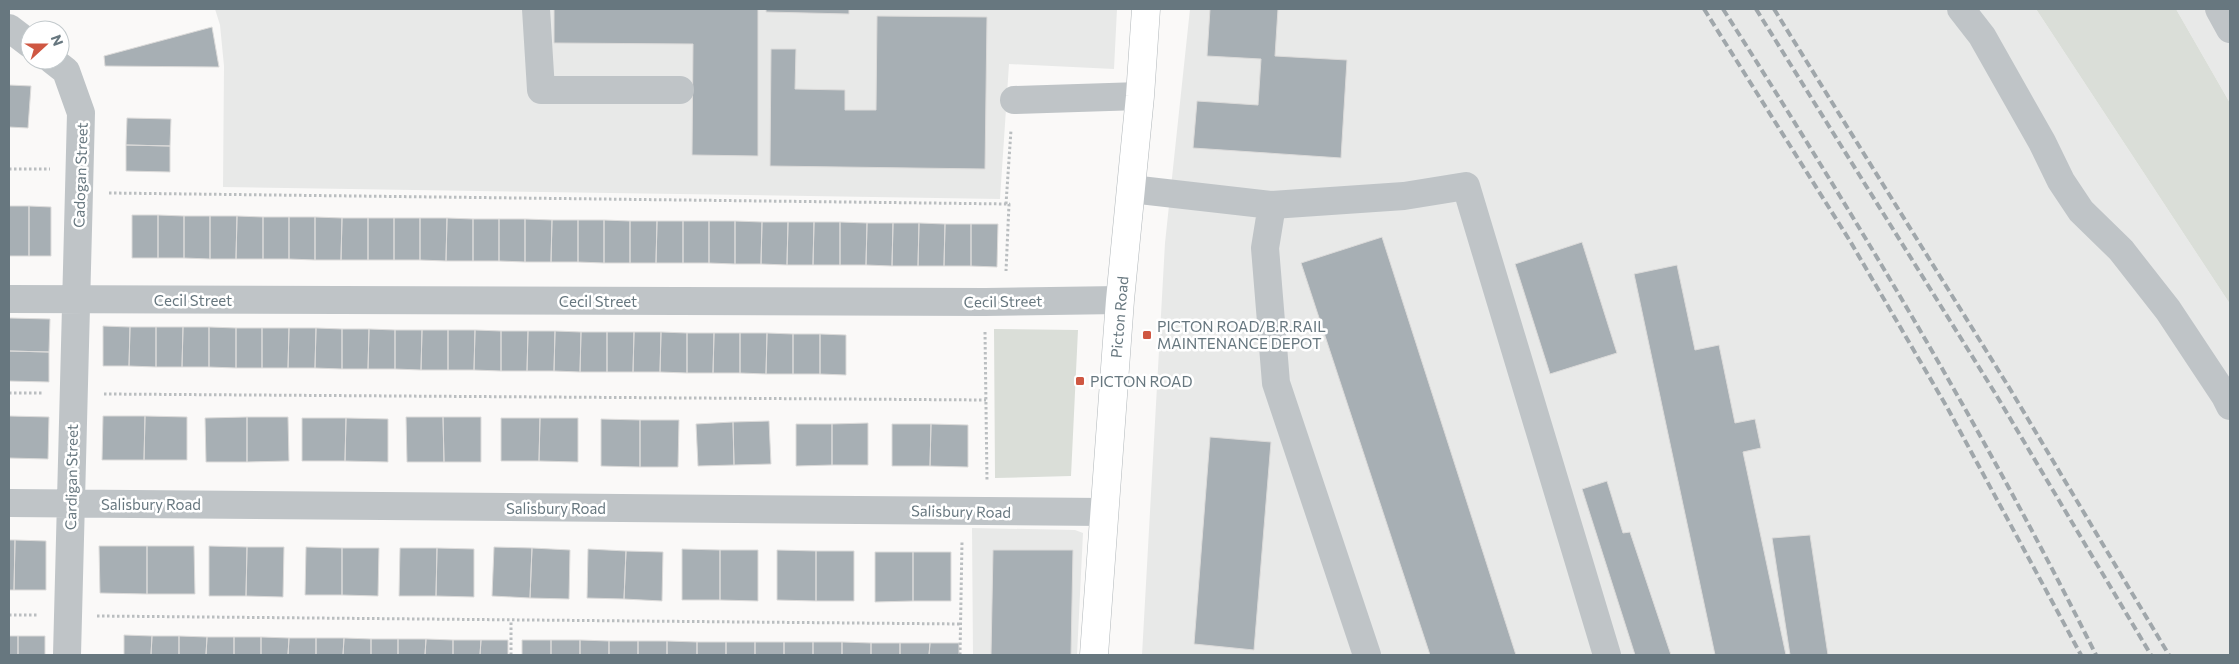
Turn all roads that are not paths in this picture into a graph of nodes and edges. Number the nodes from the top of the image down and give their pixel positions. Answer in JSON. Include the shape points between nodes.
{"nodes":[{"id":1,"x":536,"y":9,"type":"edge"},
{"id":2,"x":1146,"y":9,"type":"edge"},
{"id":3,"x":1961,"y":9,"type":"edge"},
{"id":4,"x":2219,"y":9,"type":"edge"},
{"id":5,"x":9,"y":28,"type":"edge"},
{"id":6,"x":2230,"y":29,"type":"edge"},
{"id":7,"x":20,"y":36,"type":"edge"},
{"id":8,"x":65,"y":70,"type":"edge"},
{"id":9,"x":680,"y":90,"type":"dead end"},
{"id":10,"x":1140,"y":96,"type":"junction"},
{"id":11,"x":1014,"y":100,"type":"road end"},
{"id":12,"x":1131,"y":188,"type":"junction"},
{"id":13,"x":1272,"y":205,"type":"junction"},
{"id":14,"x":9,"y":299,"type":"edge"},
{"id":15,"x":75,"y":300,"type":"junction"},
{"id":16,"x":1120,"y":300,"type":"junction"},
{"id":17,"x":2230,"y":406,"type":"edge"},
{"id":18,"x":9,"y":503,"type":"edge"},
{"id":19,"x":70,"y":504,"type":"junction"},
{"id":20,"x":1104,"y":512,"type":"junction"},
{"id":21,"x":67,"y":655,"type":"edge"},
{"id":22,"x":1094,"y":655,"type":"edge"},
{"id":23,"x":1367,"y":655,"type":"edge"},
{"id":24,"x":1607,"y":655,"type":"edge"}],
"edges":[{"from":1,"to":9,"type":"street","via":[[541,90]]},
{"from":2,"to":10,"type":"main road","name":"Picton Road"},
{"from":3,"to":17,"type":"street","via":[[1982,36],[2081,212],[2121,250],[2168,310]]},
{"from":4,"to":6,"type":"street"},
{"from":5,"to":7,"type":"street"},
{"from":8,"to":15,"type":"street","name":"Cadogan Street","via":[[81,113]]},
{"from":10,"to":11,"type":"street"},
{"from":10,"to":12,"type":"main road","name":"Picton Road"},
{"from":12,"to":13,"type":"street"},
{"from":12,"to":16,"type":"main road","name":"Picton Road"},
{"from":13,"to":23,"type":"street","via":[[1265,248],[1276,383]]},
{"from":13,"to":24,"type":"street","via":[[1404,196],[1466,186]]},
{"from":14,"to":15,"type":"street","name":"Cecil Street"},
{"from":15,"to":16,"type":"street","name":"Cecil Street"},
{"from":15,"to":19,"type":"street","name":"Cardigan Street"},
{"from":16,"to":20,"type":"main road","name":"Picton Road"},
{"from":18,"to":19,"type":"street","name":"Salisbury Road"},
{"from":19,"to":20,"type":"street","name":"Salisbury Road"},
{"from":19,"to":21,"type":"street","name":"Cardigan Street"},
{"from":20,"to":22,"type":"main road","name":"Picton Road"}]}
